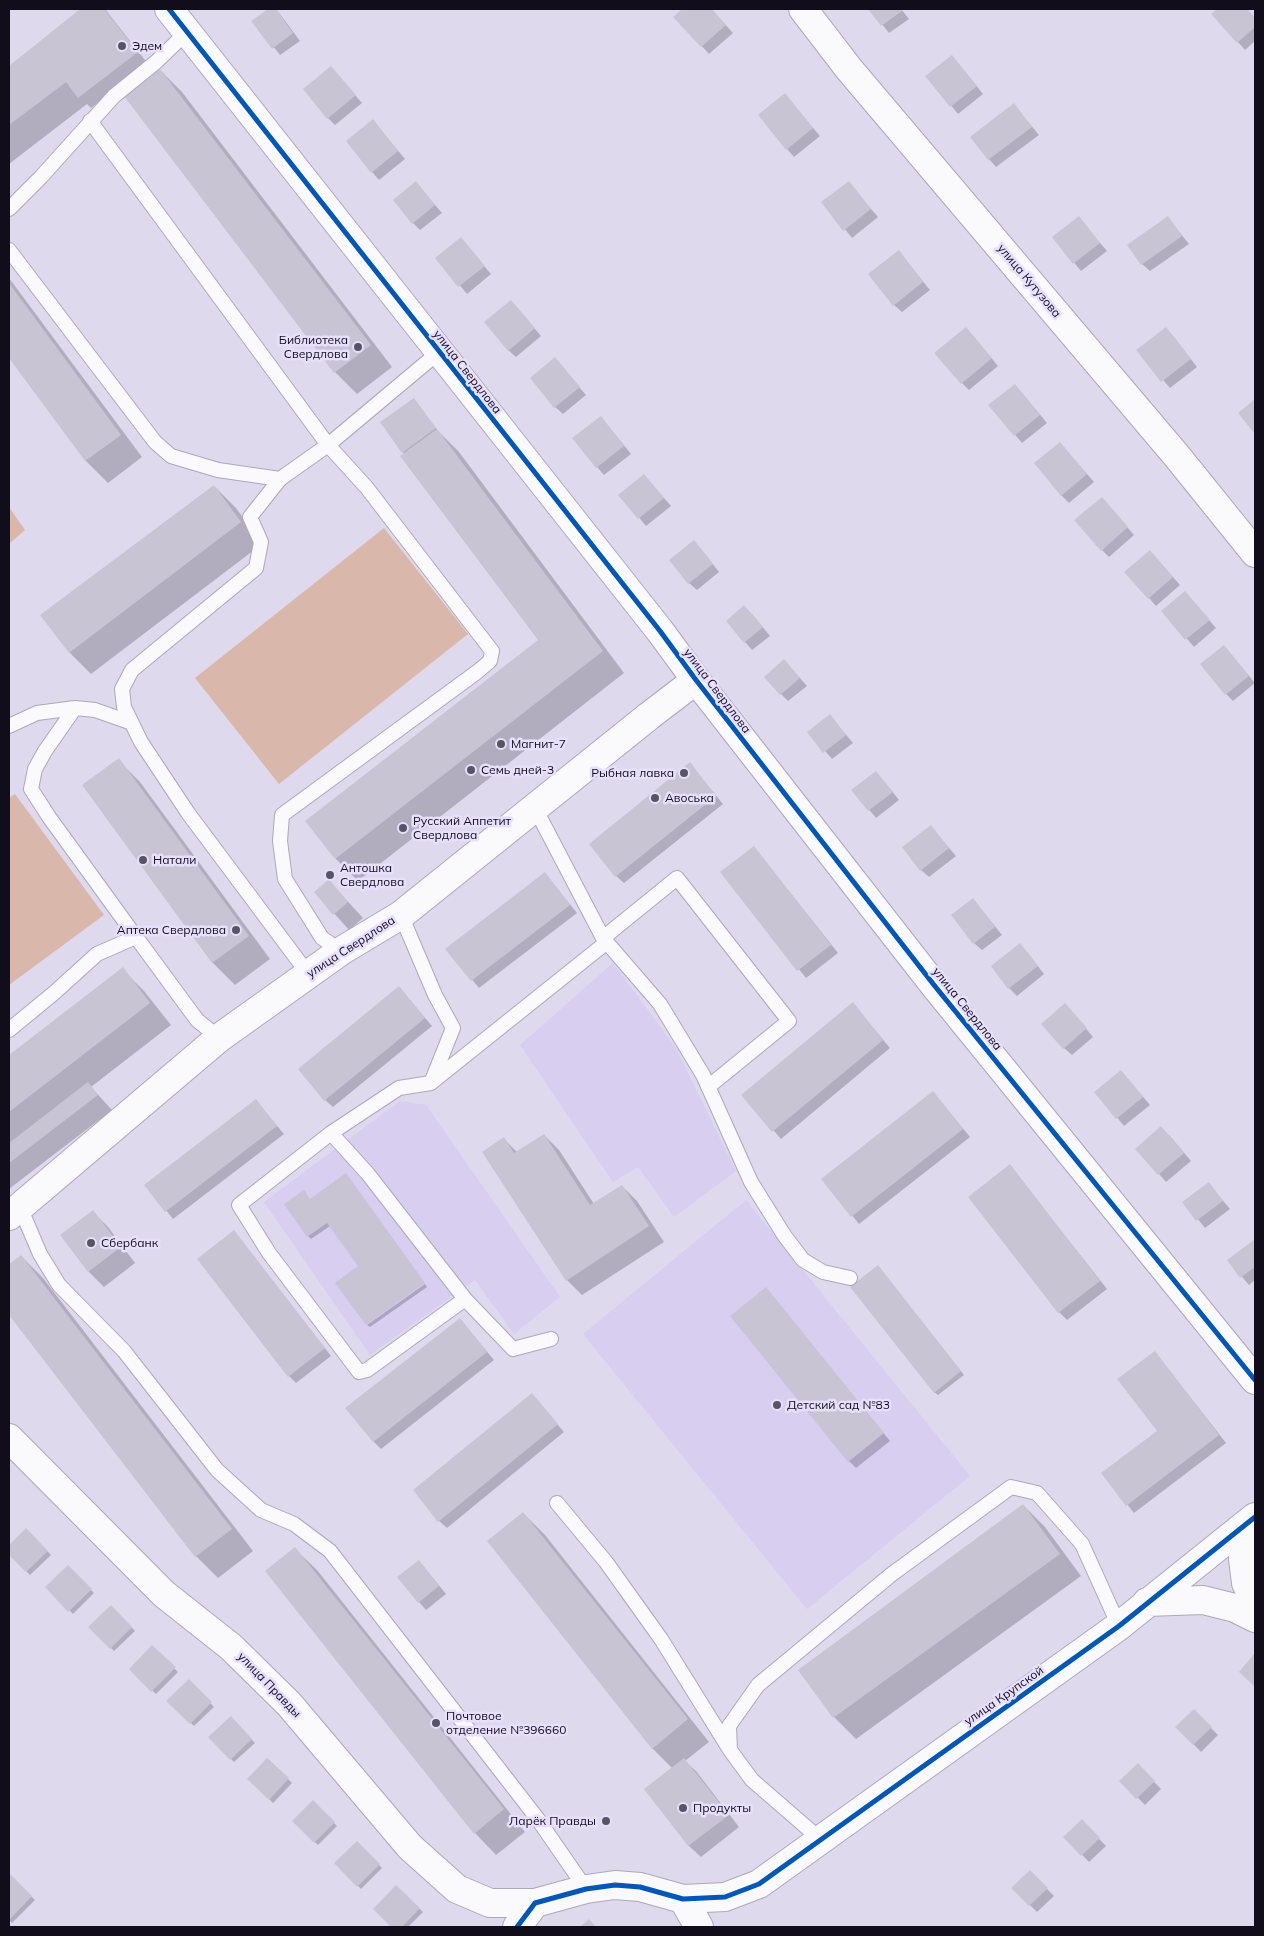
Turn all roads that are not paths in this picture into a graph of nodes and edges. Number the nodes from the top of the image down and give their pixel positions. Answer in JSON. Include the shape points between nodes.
{"nodes":[{"id":1,"x":169,"y":9,"type":"edge"},
{"id":2,"x":803,"y":9,"type":"edge"},
{"id":3,"x":188,"y":31,"type":"junction"},
{"id":4,"x":90,"y":121,"type":"junction"},
{"id":5,"x":9,"y":209,"type":"edge"},
{"id":6,"x":9,"y":250,"type":"edge"},
{"id":7,"x":439,"y":352,"type":"junction"},
{"id":8,"x":328,"y":445,"type":"junction"},
{"id":9,"x":280,"y":479,"type":"junction"},
{"id":10,"x":1255,"y":553,"type":"edge"},
{"id":11,"x":696,"y":680,"type":"junction"},
{"id":12,"x":75,"y":708,"type":"junction"},
{"id":13,"x":132,"y":723,"type":"junction"},
{"id":14,"x":9,"y":726,"type":"edge"},
{"id":15,"x":535,"y":808,"type":"junction"},
{"id":16,"x":401,"y":915,"type":"junction"},
{"id":17,"x":136,"y":937,"type":"junction"},
{"id":18,"x":604,"y":940,"type":"junction"},
{"id":19,"x":341,"y":951,"type":"junction"},
{"id":20,"x":309,"y":975,"type":"junction"},
{"id":21,"x":9,"y":1030,"type":"edge"},
{"id":22,"x":219,"y":1038,"type":"junction"},
{"id":23,"x":431,"y":1083,"type":"junction"},
{"id":24,"x":708,"y":1087,"type":"junction"},
{"id":25,"x":331,"y":1134,"type":"junction"},
{"id":26,"x":14,"y":1212,"type":"edge"},
{"id":27,"x":850,"y":1278,"type":"dead end"},
{"id":28,"x":465,"y":1299,"type":"junction"},
{"id":29,"x":551,"y":1339,"type":"dead end"},
{"id":30,"x":1255,"y":1380,"type":"edge"},
{"id":31,"x":9,"y":1438,"type":"edge"},
{"id":32,"x":557,"y":1503,"type":"dead end"},
{"id":33,"x":1250,"y":1521,"type":"edge"},
{"id":34,"x":1147,"y":1602,"type":"junction"},
{"id":35,"x":1255,"y":1602,"type":"edge"},
{"id":36,"x":1255,"y":1618,"type":"edge"},
{"id":37,"x":1119,"y":1626,"type":"junction"},
{"id":38,"x":730,"y":1750,"type":"junction"},
{"id":39,"x":820,"y":1839,"type":"junction"},
{"id":40,"x":586,"y":1889,"type":"junction"},
{"id":41,"x":683,"y":1899,"type":"junction"},
{"id":42,"x":536,"y":1903,"type":"junction"},
{"id":43,"x":517,"y":1927,"type":"edge"},
{"id":44,"x":699,"y":1927,"type":"edge"}],
"edges":[{"from":1,"to":3,"type":"street","name":"улица Свердлова"},
{"from":2,"to":10,"type":"street","name":"улица Кутузова"},
{"from":3,"to":4,"type":"lane"},
{"from":3,"to":7,"type":"street","name":"улица Свердлова"},
{"from":4,"to":5,"type":"lane","via":[[42,177]]},
{"from":4,"to":8,"type":"lane"},
{"from":6,"to":9,"type":"lane","via":[[155,442],[170,456],[218,470]]},
{"from":7,"to":8,"type":"lane"},
{"from":7,"to":11,"type":"street","name":"улица Свердлова"},
{"from":8,"to":9,"type":"lane"},
{"from":8,"to":19,"type":"lane","via":[[367,488],[492,652],[490,661],[477,672],[282,815],[280,841],[285,879],[322,938]]},
{"from":9,"to":13,"type":"lane","via":[[250,518],[261,542],[256,568],[132,670],[122,689],[124,707]]},
{"from":11,"to":15,"type":"street","name":"улица Свердлова"},
{"from":11,"to":30,"type":"street","name":"улица Свердлова","via":[[934,985]]},
{"from":12,"to":13,"type":"lane","via":[[95,710]]},
{"from":12,"to":14,"type":"lane","via":[[37,713]]},
{"from":12,"to":17,"type":"lane","via":[[35,769],[32,789],[48,817]]},
{"from":13,"to":20,"type":"lane","via":[[188,813]]},
{"from":15,"to":16,"type":"street","name":"улица Свердлова"},
{"from":15,"to":18,"type":"lane"},
{"from":16,"to":19,"type":"street","name":"улица Свердлова"},
{"from":16,"to":23,"type":"lane","via":[[435,995],[453,1028]]},
{"from":17,"to":21,"type":"lane","via":[[97,954]]},
{"from":17,"to":22,"type":"lane","via":[[197,1020]]},
{"from":18,"to":23,"type":"lane"},
{"from":18,"to":24,"type":"lane","via":[[660,1004]]},
{"from":18,"to":24,"type":"lane","via":[[677,878],[789,1021]]},
{"from":19,"to":20,"type":"street","name":"улица Свердлова"},
{"from":20,"to":22,"type":"street","name":"улица Свердлова"},
{"from":22,"to":26,"type":"street","name":"улица Свердлова"},
{"from":23,"to":25,"type":"lane","via":[[399,1088]]},
{"from":24,"to":27,"type":"lane","via":[[751,1182],[784,1235],[803,1260],[823,1272]]},
{"from":25,"to":28,"type":"lane","via":[[368,1174]]},
{"from":25,"to":28,"type":"lane","via":[[239,1205],[269,1253],[350,1362],[359,1372],[367,1370]]},
{"from":26,"to":40,"type":"lane","via":[[59,1285],[124,1351],[217,1470],[261,1510],[294,1524],[330,1551],[537,1818]]},
{"from":28,"to":29,"type":"lane","via":[[513,1349]]},
{"from":31,"to":42,"type":"street","name":"улица Правды","via":[[164,1594],[231,1647],[289,1704],[410,1847],[457,1889],[490,1903]]},
{"from":32,"to":38,"type":"lane","via":[[606,1562],[661,1639]]},
{"from":33,"to":34,"type":"street","name":"улица Крупской"},
{"from":33,"to":35,"type":"street","via":[[1243,1559],[1246,1583]]},
{"from":34,"to":36,"type":"street","via":[[1203,1600],[1235,1608]]},
{"from":34,"to":37,"type":"street","name":"улица Крупской"},
{"from":37,"to":38,"type":"lane","via":[[1082,1544],[1037,1493],[1010,1487],[892,1574],[758,1685],[729,1726]]},
{"from":37,"to":39,"type":"street","name":"улица Крупской"},
{"from":38,"to":39,"type":"lane","via":[[752,1780]]},
{"from":39,"to":41,"type":"street","name":"улица Крупской","via":[[759,1884],[726,1897]]},
{"from":40,"to":41,"type":"street","name":"улица Правды","via":[[615,1885],[640,1887]]},
{"from":40,"to":42,"type":"street","name":"улица Правды"},
{"from":41,"to":44,"type":"street"},
{"from":42,"to":43,"type":"street"}]}
